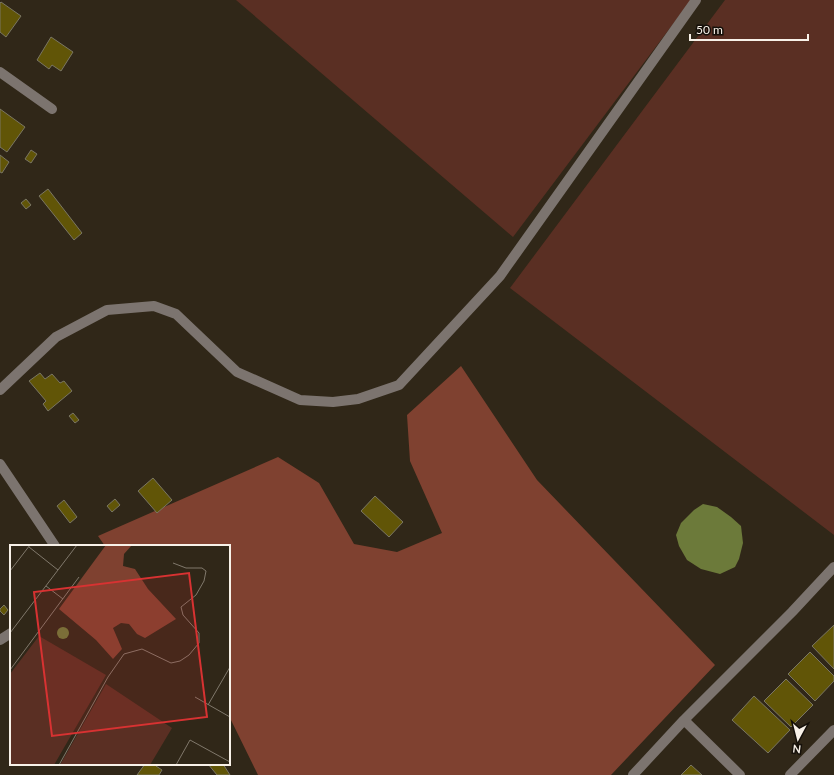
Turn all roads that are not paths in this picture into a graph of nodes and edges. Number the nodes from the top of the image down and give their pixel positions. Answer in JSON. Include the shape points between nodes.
{"nodes":[{"id":1,"x":696,"y":0,"type":"edge"},
{"id":2,"x":0,"y":72,"type":"edge"},
{"id":3,"x":52,"y":110,"type":"dead end"},
{"id":4,"x":0,"y":390,"type":"edge"},
{"id":5,"x":0,"y":464,"type":"edge"},
{"id":6,"x":54,"y":545,"type":"edge"},
{"id":7,"x":834,"y":567,"type":"edge"},
{"id":8,"x":10,"y":634,"type":"edge"},
{"id":9,"x":0,"y":640,"type":"edge"},
{"id":10,"x":684,"y":720,"type":"junction"},
{"id":11,"x":834,"y":730,"type":"edge"},
{"id":12,"x":633,"y":775,"type":"edge"},
{"id":13,"x":740,"y":775,"type":"edge"},
{"id":14,"x":790,"y":775,"type":"edge"}],
"edges":[{"from":1,"to":4,"type":"street","via":[[500,276],[399,385],[358,399],[333,402],[300,400],[237,372],[176,314],[154,306],[107,310],[62,334]]},
{"from":2,"to":3,"type":"street"},
{"from":5,"to":6,"type":"street"},
{"from":7,"to":10,"type":"street"},
{"from":8,"to":9,"type":"street"},
{"from":10,"to":12,"type":"street"},
{"from":10,"to":13,"type":"street"},
{"from":11,"to":14,"type":"street"}]}
